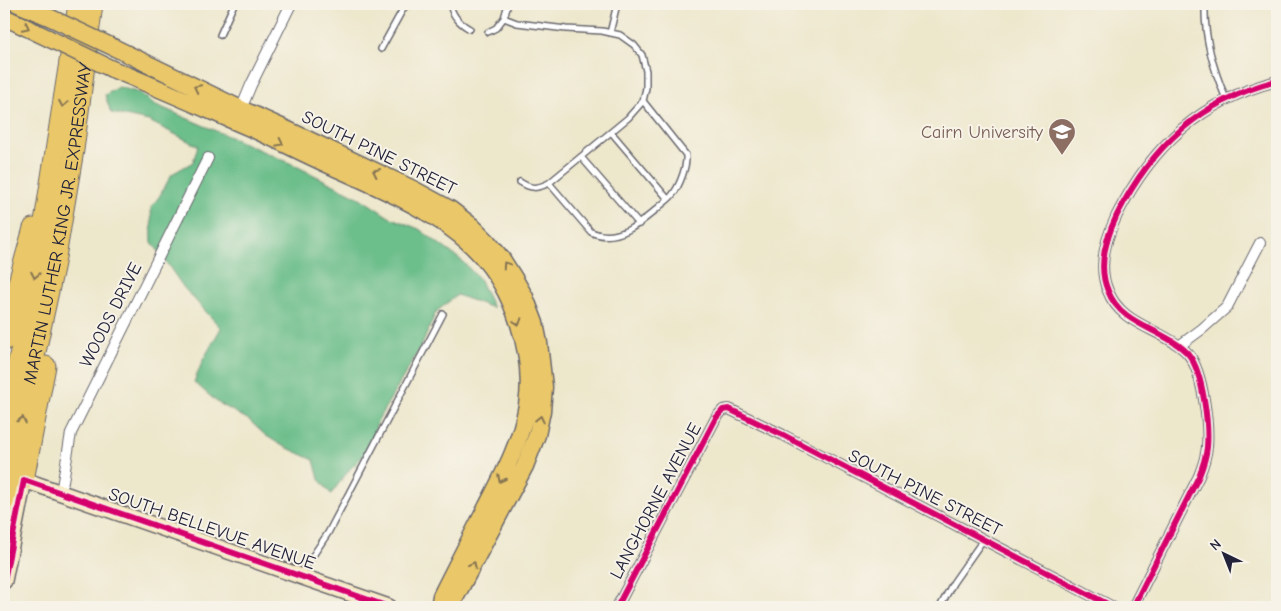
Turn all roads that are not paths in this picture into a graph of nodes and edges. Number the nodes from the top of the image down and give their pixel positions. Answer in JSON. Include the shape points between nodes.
{"nodes":[{"id":1,"x":18,"y":4,"type":"edge"},
{"id":2,"x":78,"y":4,"type":"edge"},
{"id":3,"x":93,"y":4,"type":"edge"},
{"id":4,"x":234,"y":4,"type":"edge"},
{"id":5,"x":291,"y":4,"type":"edge"},
{"id":6,"x":408,"y":4,"type":"edge"},
{"id":7,"x":450,"y":4,"type":"edge"},
{"id":8,"x":508,"y":4,"type":"edge"},
{"id":9,"x":617,"y":4,"type":"edge"},
{"id":10,"x":1205,"y":4,"type":"edge"},
{"id":11,"x":4,"y":17,"type":"edge"},
{"id":12,"x":504,"y":18,"type":"junction"},
{"id":13,"x":470,"y":29,"type":"dead end"},
{"id":14,"x":488,"y":32,"type":"dead end"},
{"id":15,"x":610,"y":33,"type":"junction"},
{"id":16,"x":220,"y":35,"type":"dead end"},
{"id":17,"x":381,"y":49,"type":"dead end"},
{"id":18,"x":1277,"y":81,"type":"edge"},
{"id":19,"x":1226,"y":100,"type":"junction"},
{"id":20,"x":643,"y":101,"type":"junction"},
{"id":21,"x":238,"y":116,"type":"junction"},
{"id":22,"x":611,"y":132,"type":"junction"},
{"id":23,"x":581,"y":157,"type":"junction"},
{"id":24,"x":55,"y":158,"type":"junction"},
{"id":25,"x":208,"y":158,"type":"dead end"},
{"id":26,"x":520,"y":182,"type":"dead end"},
{"id":27,"x":549,"y":183,"type":"junction"},
{"id":28,"x":668,"y":199,"type":"junction"},
{"id":29,"x":639,"y":224,"type":"junction"},
{"id":30,"x":1260,"y":243,"type":"dead end"},
{"id":31,"x":55,"y":263,"type":"junction"},
{"id":32,"x":443,"y":314,"type":"dead end"},
{"id":33,"x":4,"y":342,"type":"edge"},
{"id":34,"x":1179,"y":346,"type":"junction"},
{"id":35,"x":723,"y":410,"type":"joint"},
{"id":36,"x":4,"y":432,"type":"edge"},
{"id":37,"x":24,"y":480,"type":"junction"},
{"id":38,"x":61,"y":493,"type":"junction"},
{"id":39,"x":4,"y":502,"type":"edge"},
{"id":40,"x":983,"y":540,"type":"junction"},
{"id":41,"x":300,"y":576,"type":"junction"},
{"id":42,"x":4,"y":581,"type":"edge"},
{"id":43,"x":389,"y":607,"type":"edge"},
{"id":44,"x":439,"y":607,"type":"edge"},
{"id":45,"x":449,"y":607,"type":"edge"},
{"id":46,"x":617,"y":607,"type":"edge"},
{"id":47,"x":940,"y":607,"type":"edge"},
{"id":48,"x":1113,"y":607,"type":"edge"},
{"id":49,"x":1133,"y":607,"type":"edge"}],
"edges":[{"from":21,"to":1,"type":"main road","name":"SOUTH PINE STREET","one_way":true,"bridge":true,"via":[[115,48]]},
{"from":2,"to":24,"type":"highway","name":"MARTIN LUTHER KING JR. EXPRESSWAY","one_way":true},
{"from":3,"to":31,"type":"highway","name":"MARTIN LUTHER KING JR. EXPRESSWAY"},
{"from":4,"to":16,"type":"lane"},
{"from":5,"to":21,"type":"street"},
{"from":6,"to":17,"type":"lane"},
{"from":7,"to":13,"type":"lane","via":[[455,17]]},
{"from":8,"to":12,"type":"lane"},
{"from":9,"to":15,"type":"lane"},
{"from":10,"to":19,"type":"lane","via":[[1206,35]]},
{"from":11,"to":21,"type":"main road","name":"SOUTH PINE STREET","one_way":true,"bridge":true,"via":[[112,68]]},
{"from":12,"to":14,"type":"lane"},
{"from":12,"to":15,"type":"lane","via":[[516,23]]},
{"from":15,"to":20,"type":"lane","via":[[620,35],[634,45],[642,56],[646,71]]},
{"from":18,"to":19,"type":"street"},
{"from":19,"to":34,"type":"street","via":[[1180,130],[1152,158],[1130,189],[1104,249],[1103,275],[1116,305],[1127,317]]},
{"from":20,"to":22,"type":"lane"},
{"from":20,"to":28,"type":"lane","via":[[686,155],[687,164]]},
{"from":21,"to":44,"type":"main road","name":"SOUTH PINE STREET","one_way":true,"via":[[436,217],[478,251],[508,295],[524,345],[529,376],[527,405],[520,435],[504,473],[441,596]]},
{"from":45,"to":21,"type":"main road","name":"SOUTH PINE STREET","one_way":true,"via":[[525,466],[537,435],[544,387],[535,323],[525,297],[488,242],[450,209],[414,189]]},
{"from":22,"to":23,"type":"lane"},
{"from":22,"to":28,"type":"lane"},
{"from":23,"to":27,"type":"lane"},
{"from":23,"to":29,"type":"lane"},
{"from":24,"to":33,"type":"highway","via":[[25,254]]},
{"from":24,"to":36,"type":"highway","name":"MARTIN LUTHER KING JR. EXPRESSWAY","one_way":true},
{"from":25,"to":38,"type":"street","name":"WOODS DRIVE","via":[[70,433]]},
{"from":26,"to":27,"type":"lane","via":[[529,188],[540,188]]},
{"from":27,"to":29,"type":"lane","via":[[591,232],[599,236],[620,234]]},
{"from":28,"to":29,"type":"lane"},
{"from":30,"to":34,"type":"street","via":[[1227,307]]},
{"from":31,"to":37,"type":"highway","via":[[51,336]]},
{"from":39,"to":31,"type":"highway","name":"MARTIN LUTHER KING JR. EXPRESSWAY","one_way":true},
{"from":32,"to":41,"type":"lane","via":[[328,533]]},
{"from":34,"to":49,"type":"street","via":[[1189,355],[1201,388],[1208,429],[1205,462]]},
{"from":35,"to":40,"type":"street","name":"SOUTH PINE STREET","via":[[736,411]]},
{"from":35,"to":46,"type":"street","name":"LANGHORNE AVENUE"},
{"from":37,"to":38,"type":"street","name":"SOUTH BELLEVUE AVENUE"},
{"from":37,"to":42,"type":"street"},
{"from":38,"to":41,"type":"street","name":"SOUTH BELLEVUE AVENUE"},
{"from":40,"to":47,"type":"lane"},
{"from":40,"to":48,"type":"street","name":"SOUTH PINE STREET"},
{"from":41,"to":43,"type":"street","name":"SOUTH BELLEVUE AVENUE"}]}
